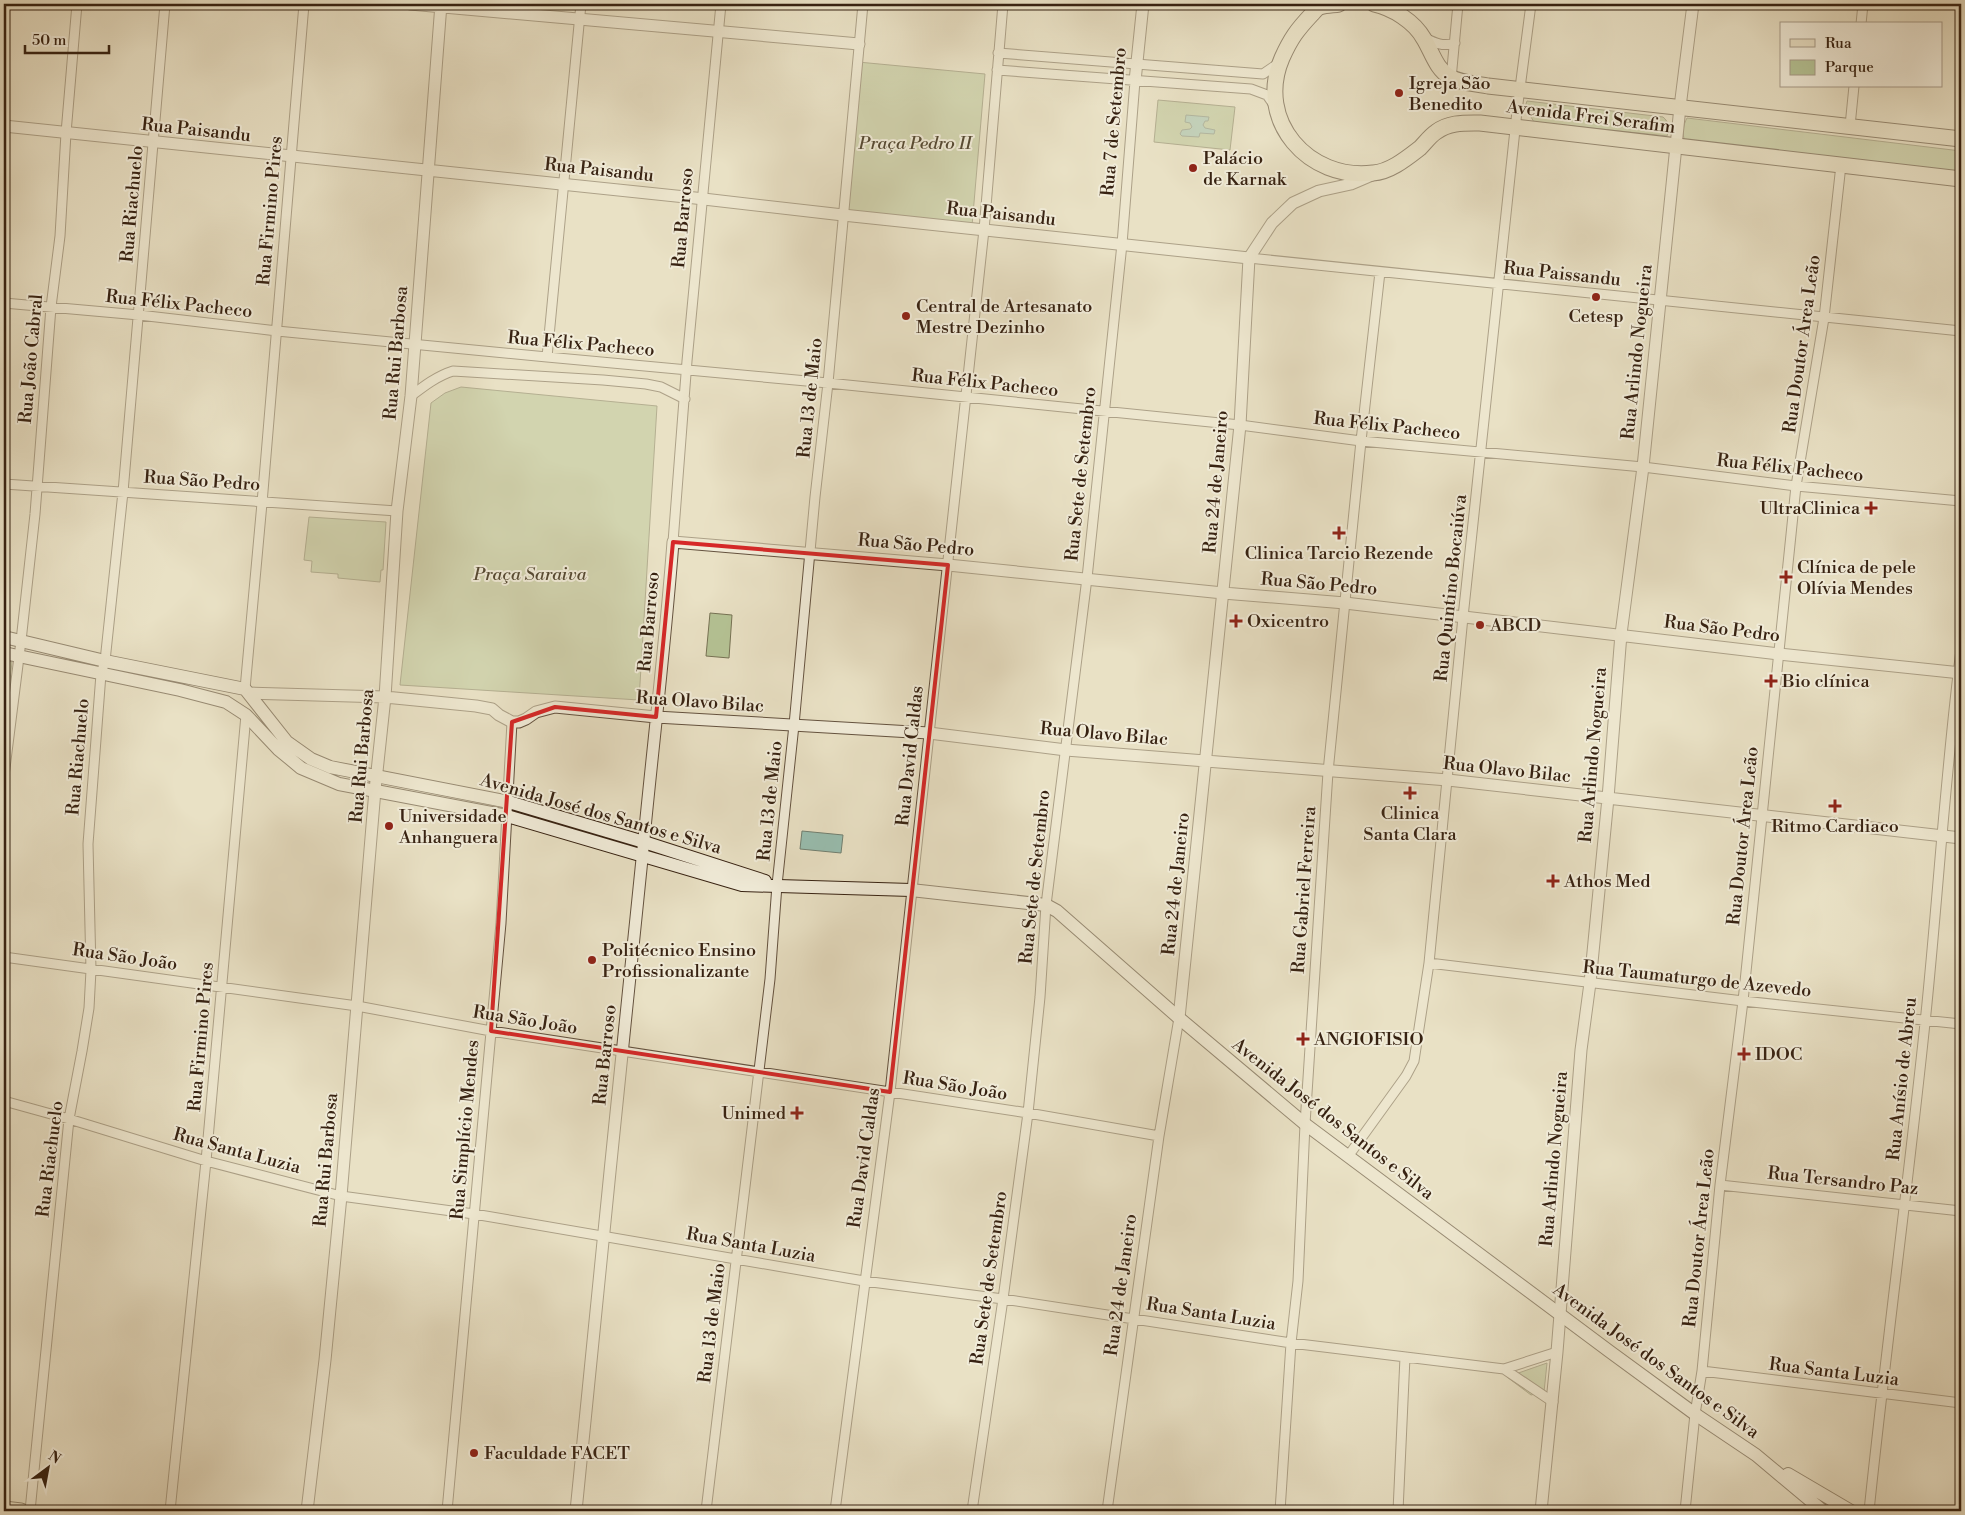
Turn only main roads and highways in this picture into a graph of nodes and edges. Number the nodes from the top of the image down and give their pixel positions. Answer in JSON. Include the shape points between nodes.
{"nodes":[{"id":1,"x":1339,"y":4,"type":"edge"},
{"id":2,"x":1379,"y":5,"type":"edge"},
{"id":3,"x":1961,"y":139,"type":"edge"},
{"id":4,"x":1961,"y":179,"type":"edge"},
{"id":5,"x":4,"y":637,"type":"edge"},
{"id":6,"x":4,"y":653,"type":"edge"},
{"id":7,"x":777,"y":885,"type":"junction"},
{"id":8,"x":1756,"y":1455,"type":"junction"},
{"id":9,"x":4,"y":1509,"type":"edge"},
{"id":10,"x":20,"y":1511,"type":"edge"},
{"id":11,"x":1823,"y":1511,"type":"edge"},
{"id":12,"x":1851,"y":1511,"type":"edge"}],
"edges":[{"from":1,"to":4,"type":"main road","name":"Avenida Frei Serafim","via":[[1319,7],[1295,32],[1281,61],[1276,84],[1276,109],[1287,134],[1301,150],[1339,172],[1376,173],[1399,164],[1436,131],[1456,123],[1480,123]]},
{"from":2,"to":3,"type":"main road","name":"Avenida Frei Serafim","via":[[1408,21],[1423,37],[1442,71],[1451,78],[1488,86]]},
{"from":5,"to":7,"type":"main road","name":"Avenida José dos Santos e Silva","via":[[247,691],[287,742],[311,759],[330,767],[508,802]]},
{"from":6,"to":7,"type":"main road","name":"Avenida José dos Santos e Silva","via":[[226,702],[246,715],[300,768],[339,784],[507,816],[742,885]]},
{"from":7,"to":8,"type":"main road","name":"Avenida José dos Santos e Silva","via":[[911,890],[1046,905],[1057,911],[1306,1124],[1560,1314]]},
{"from":8,"to":11,"type":"main road","name":"Avenida José dos Santos e Silva"},
{"from":8,"to":12,"type":"main road"},
{"from":9,"to":10,"type":"main road"}]}
